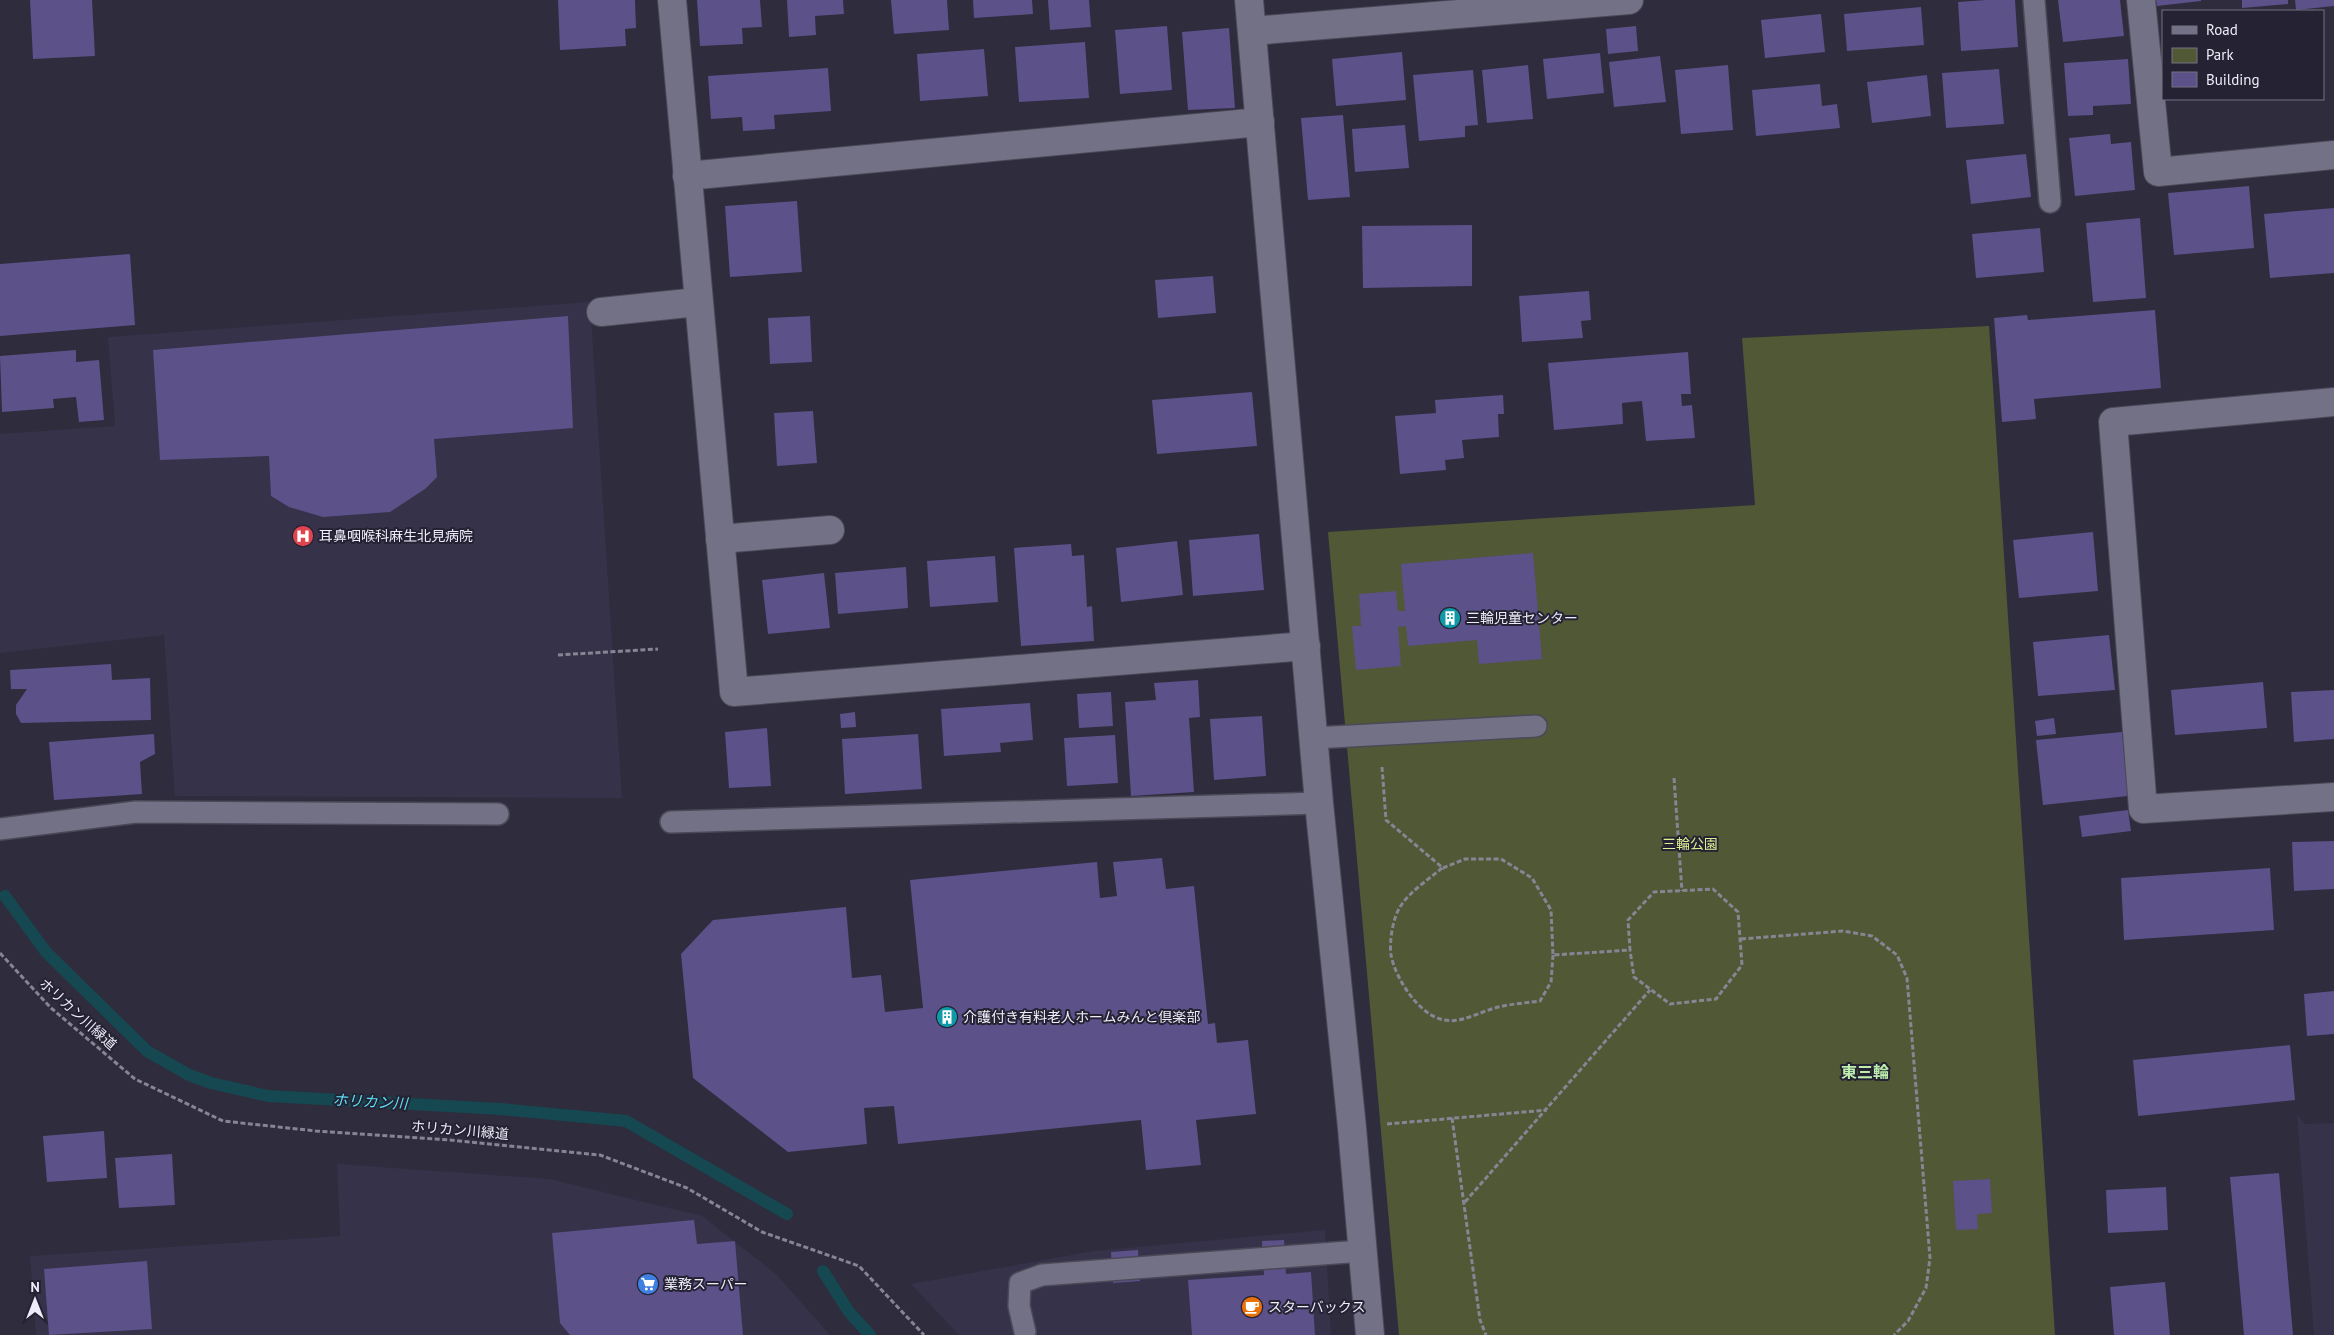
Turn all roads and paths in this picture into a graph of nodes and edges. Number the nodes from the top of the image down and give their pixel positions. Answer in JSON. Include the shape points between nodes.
{"nodes":[{"id":1,"x":672,"y":0,"type":"edge"},
{"id":2,"x":1250,"y":0,"type":"edge"},
{"id":3,"x":1629,"y":0,"type":"edge"},
{"id":4,"x":2034,"y":0,"type":"edge"},
{"id":5,"x":2142,"y":0,"type":"edge"},
{"id":6,"x":1252,"y":31,"type":"junction"},
{"id":7,"x":1260,"y":122,"type":"junction"},
{"id":8,"x":2334,"y":154,"type":"edge"},
{"id":9,"x":687,"y":176,"type":"junction"},
{"id":10,"x":2050,"y":202,"type":"dead end"},
{"id":11,"x":698,"y":302,"type":"junction"},
{"id":12,"x":601,"y":312,"type":"dead end"},
{"id":13,"x":2334,"y":402,"type":"edge"},
{"id":14,"x":830,"y":530,"type":"dead end"},
{"id":15,"x":720,"y":539,"type":"junction"},
{"id":16,"x":1306,"y":646,"type":"junction"},
{"id":17,"x":658,"y":649,"type":"dead end"},
{"id":18,"x":558,"y":655,"type":"dead end"},
{"id":19,"x":1536,"y":726,"type":"dead end"},
{"id":20,"x":1380,"y":734,"type":"junction"},
{"id":21,"x":1314,"y":738,"type":"junction"},
{"id":22,"x":1674,"y":778,"type":"dead end"},
{"id":23,"x":2334,"y":797,"type":"edge"},
{"id":24,"x":1319,"y":803,"type":"junction"},
{"id":25,"x":498,"y":814,"type":"dead end"},
{"id":26,"x":671,"y":822,"type":"dead end"},
{"id":27,"x":0,"y":829,"type":"edge"},
{"id":28,"x":1443,"y":868,"type":"junction"},
{"id":29,"x":1682,"y":891,"type":"junction"},
{"id":30,"x":1740,"y":939,"type":"junction"},
{"id":31,"x":1630,"y":950,"type":"junction"},
{"id":32,"x":0,"y":953,"type":"edge"},
{"id":33,"x":1553,"y":955,"type":"junction"},
{"id":34,"x":1650,"y":990,"type":"junction"},
{"id":35,"x":1547,"y":1110,"type":"junction"},
{"id":36,"x":1452,"y":1118,"type":"junction"},
{"id":37,"x":1352,"y":1128,"type":"junction"},
{"id":38,"x":1465,"y":1202,"type":"junction"},
{"id":39,"x":1362,"y":1251,"type":"junction"},
{"id":40,"x":1025,"y":1332,"type":"dead end"},
{"id":41,"x":924,"y":1335,"type":"edge"},
{"id":42,"x":1370,"y":1335,"type":"edge"},
{"id":43,"x":1486,"y":1335,"type":"edge"},
{"id":44,"x":1894,"y":1335,"type":"edge"}],
"edges":[{"from":1,"to":9,"type":"street"},
{"from":2,"to":6,"type":"street"},
{"from":3,"to":6,"type":"street"},
{"from":4,"to":10,"type":"lane"},
{"from":5,"to":8,"type":"street","via":[[2158,172]]},
{"from":6,"to":7,"type":"street"},
{"from":7,"to":9,"type":"street"},
{"from":7,"to":16,"type":"street"},
{"from":9,"to":11,"type":"street"},
{"from":11,"to":12,"type":"street"},
{"from":11,"to":15,"type":"street"},
{"from":13,"to":23,"type":"street","via":[[2113,422],[2143,809]]},
{"from":14,"to":15,"type":"street"},
{"from":15,"to":16,"type":"street","via":[[734,692]]},
{"from":16,"to":21,"type":"street"},
{"from":17,"to":18,"type":"path"},
{"from":19,"to":20,"type":"lane"},
{"from":20,"to":21,"type":"lane"},
{"from":20,"to":28,"type":"path","via":[[1386,820]]},
{"from":21,"to":24,"type":"street"},
{"from":22,"to":29,"type":"path"},
{"from":24,"to":26,"type":"lane"},
{"from":24,"to":37,"type":"street"},
{"from":25,"to":27,"type":"lane","via":[[136,812]]},
{"from":28,"to":33,"type":"path","via":[[1465,859],[1502,859],[1532,878],[1551,910]]},
{"from":28,"to":33,"type":"path","via":[[1400,907],[1393,926],[1391,955],[1406,992],[1424,1010],[1440,1019],[1459,1020],[1495,1008],[1540,1001],[1551,982]]},
{"from":29,"to":30,"type":"path","via":[[1712,889],[1738,912]]},
{"from":29,"to":31,"type":"path","via":[[1654,892],[1628,920]]},
{"from":30,"to":34,"type":"path","via":[[1742,965],[1716,999],[1670,1004]]},
{"from":30,"to":44,"type":"path","via":[[1843,931],[1872,936],[1898,955],[1907,978],[1930,1258],[1926,1288],[1908,1321]]},
{"from":31,"to":33,"type":"path"},
{"from":31,"to":34,"type":"path","via":[[1634,977]]},
{"from":32,"to":41,"type":"path","name":"ホリカン川緑道","via":[[51,1008],[135,1079],[223,1121],[600,1155],[687,1188],[762,1232],[859,1266]]},
{"from":34,"to":35,"type":"path"},
{"from":35,"to":36,"type":"path"},
{"from":35,"to":38,"type":"path"},
{"from":36,"to":37,"type":"path"},
{"from":36,"to":38,"type":"path"},
{"from":37,"to":39,"type":"street"},
{"from":38,"to":43,"type":"path","via":[[1480,1320]]},
{"from":39,"to":40,"type":"lane","via":[[1042,1275],[1020,1283],[1019,1306]]},
{"from":39,"to":42,"type":"street"}]}
